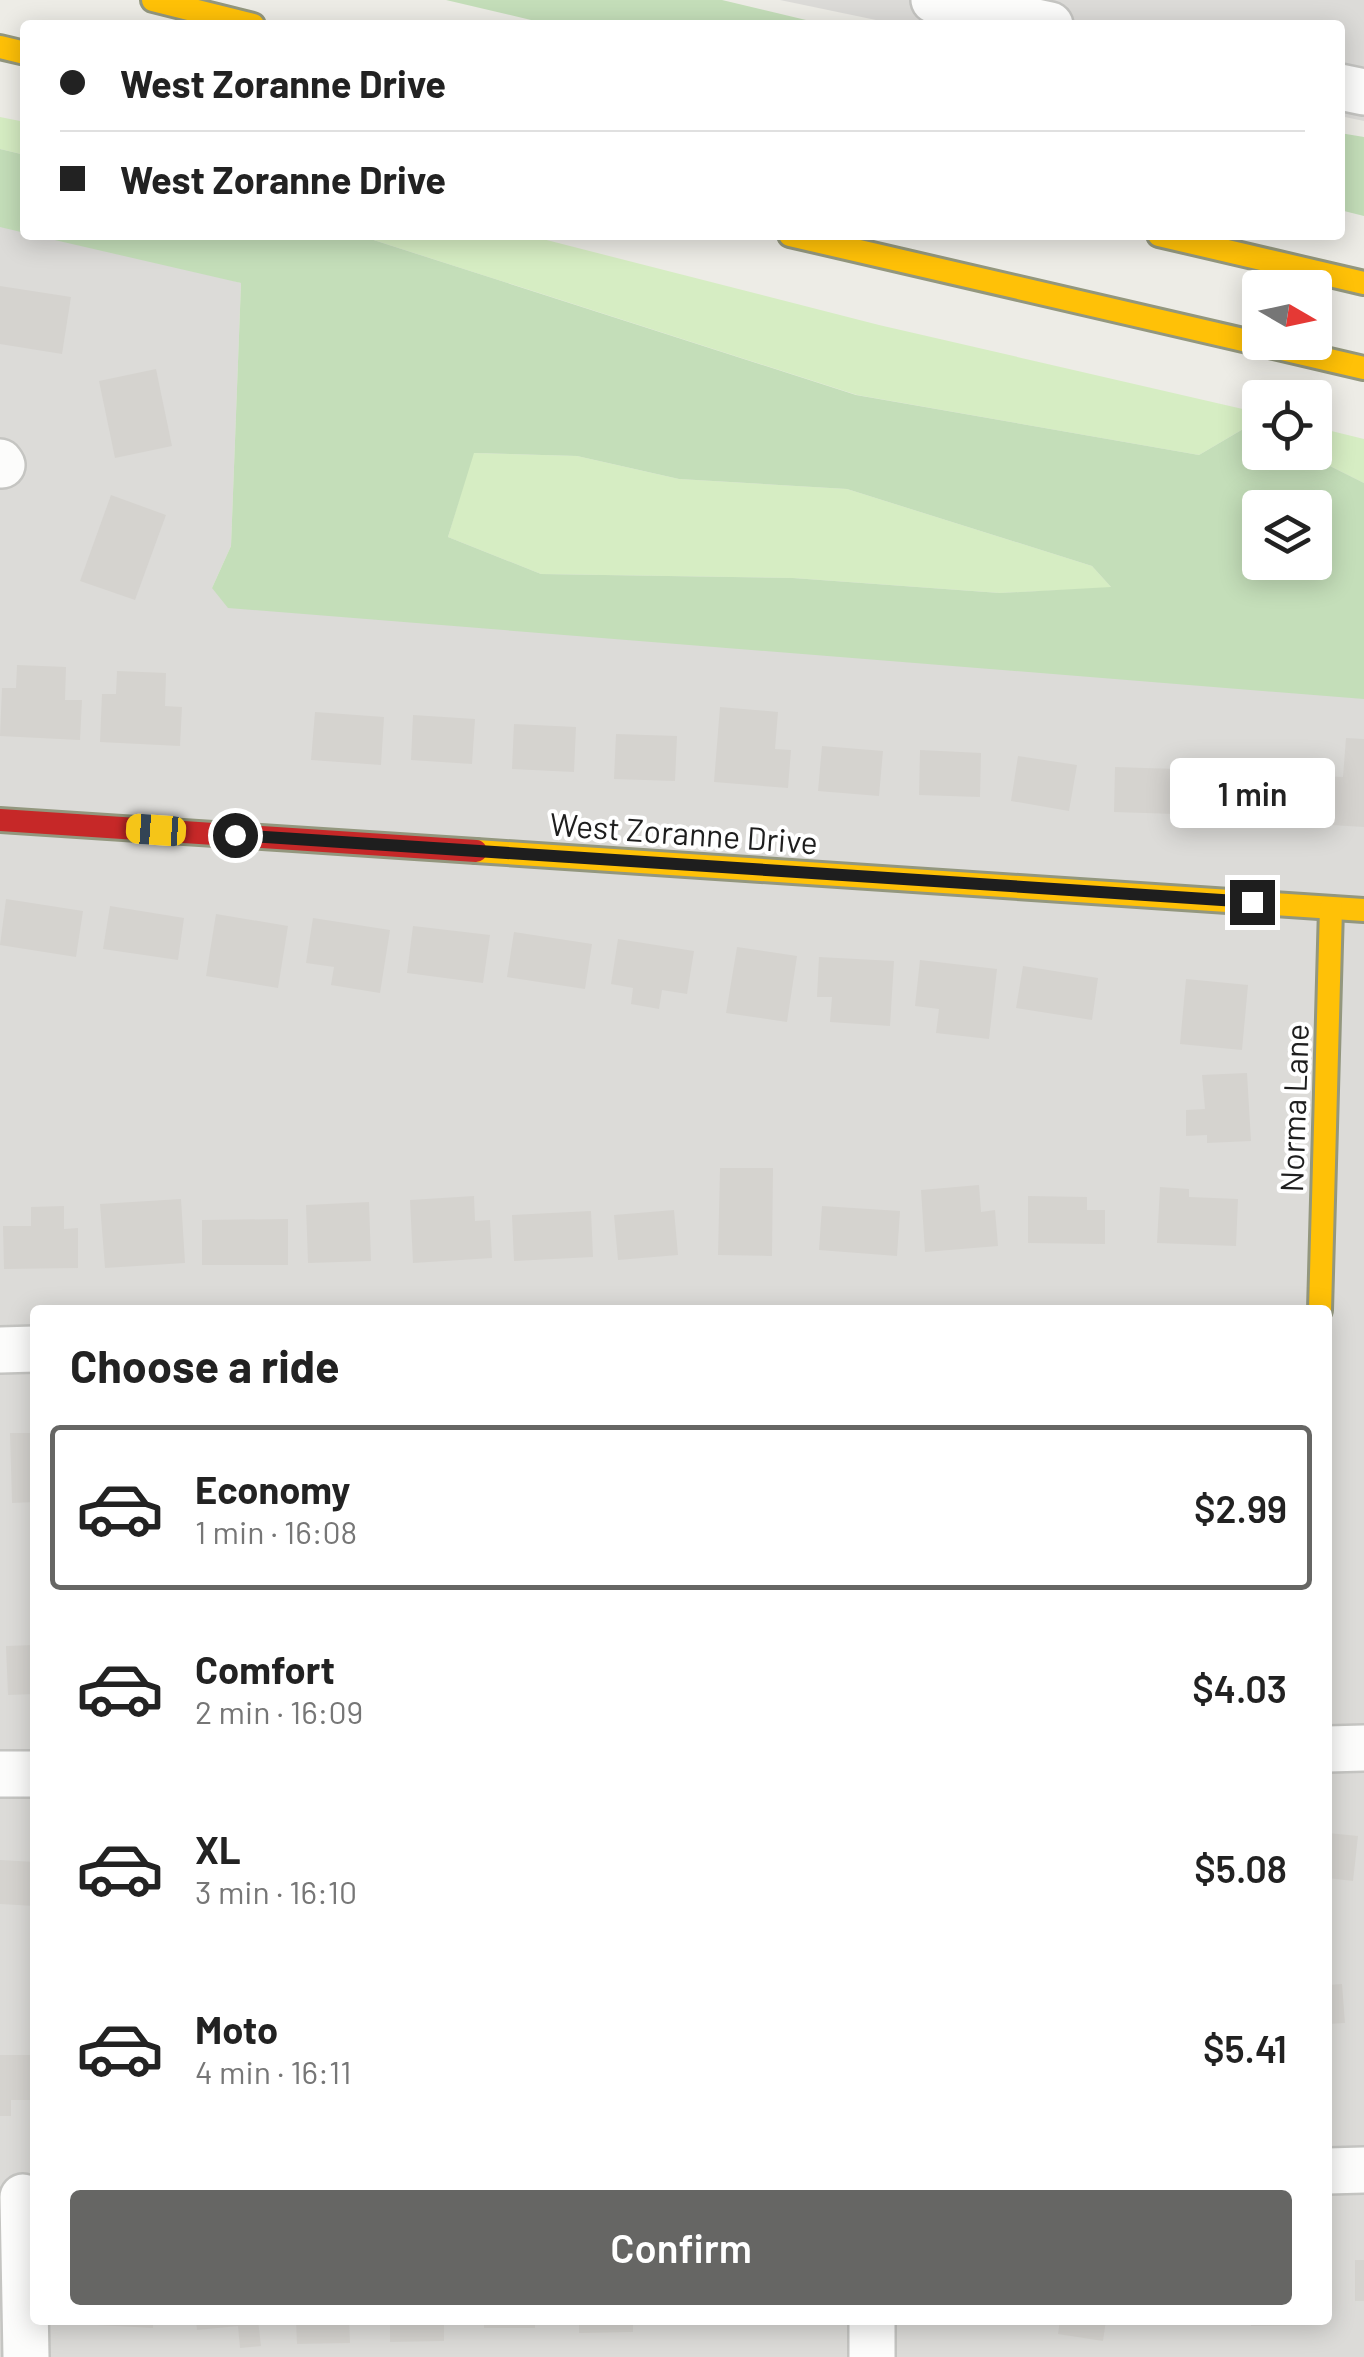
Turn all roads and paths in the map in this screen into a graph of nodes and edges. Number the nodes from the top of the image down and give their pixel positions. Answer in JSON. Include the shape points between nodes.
{"nodes":[{"id":1,"x":153,"y":0,"type":"edge"},
{"id":2,"x":934,"y":0,"type":"edge"},
{"id":3,"x":233,"y":20,"type":"edge"},
{"id":4,"x":1027,"y":20,"type":"edge"},
{"id":5,"x":812,"y":240,"type":"edge"},
{"id":6,"x":1181,"y":240,"type":"edge"},
{"id":7,"x":1364,"y":282,"type":"edge"},
{"id":8,"x":1364,"y":368,"type":"edge"},
{"id":9,"x":0,"y":820,"type":"edge"},
{"id":10,"x":1331,"y":908,"type":"junction"},
{"id":11,"x":1364,"y":910,"type":"edge"},
{"id":12,"x":1320,"y":1305,"type":"edge"},
{"id":13,"x":30,"y":1349,"type":"edge"},
{"id":14,"x":0,"y":1350,"type":"edge"},
{"id":15,"x":1364,"y":1748,"type":"edge"},
{"id":16,"x":1332,"y":1749,"type":"edge"},
{"id":17,"x":0,"y":1774,"type":"edge"},
{"id":18,"x":30,"y":1774,"type":"edge"},
{"id":19,"x":1364,"y":2170,"type":"edge"},
{"id":20,"x":1332,"y":2171,"type":"edge"},
{"id":21,"x":19,"y":2197,"type":"edge"},
{"id":22,"x":872,"y":2325,"type":"edge"},
{"id":23,"x":26,"y":2357,"type":"edge"},
{"id":24,"x":872,"y":2357,"type":"edge"}],
"edges":[{"from":1,"to":3,"type":"main road"},
{"from":2,"to":4,"type":"street"},
{"from":5,"to":8,"type":"main road"},
{"from":6,"to":7,"type":"main road"},
{"from":9,"to":10,"type":"main road","name":"West Zoranne Drive"},
{"from":10,"to":11,"type":"main road","name":"West Zoranne Drive"},
{"from":10,"to":12,"type":"main road","name":"Norma Lane"},
{"from":13,"to":14,"type":"street"},
{"from":15,"to":16,"type":"street"},
{"from":17,"to":18,"type":"street"},
{"from":19,"to":20,"type":"street"},
{"from":21,"to":23,"type":"street"},
{"from":22,"to":24,"type":"street"}]}
